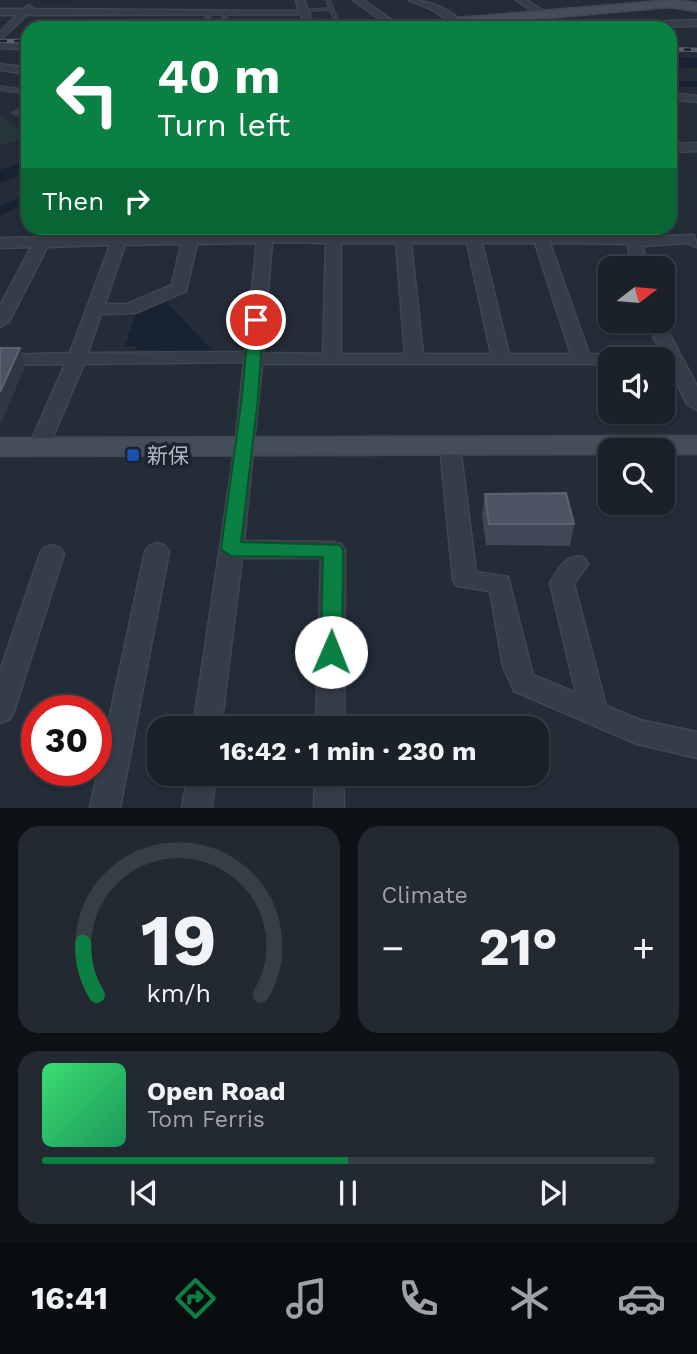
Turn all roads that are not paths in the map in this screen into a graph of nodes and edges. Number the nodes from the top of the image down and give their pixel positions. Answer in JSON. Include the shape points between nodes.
{"nodes":[{"id":1,"x":37,"y":0,"type":"edge"},
{"id":2,"x":187,"y":0,"type":"edge"},
{"id":3,"x":292,"y":0,"type":"edge"},
{"id":4,"x":300,"y":0,"type":"edge"},
{"id":5,"x":328,"y":0,"type":"edge"},
{"id":6,"x":357,"y":0,"type":"edge"},
{"id":7,"x":413,"y":0,"type":"edge"},
{"id":8,"x":520,"y":0,"type":"edge"},
{"id":9,"x":697,"y":7,"type":"edge"},
{"id":10,"x":332,"y":9,"type":"junction"},
{"id":11,"x":0,"y":12,"type":"edge"},
{"id":12,"x":25,"y":12,"type":"junction"},
{"id":13,"x":182,"y":12,"type":"junction"},
{"id":14,"x":210,"y":12,"type":"junction"},
{"id":15,"x":300,"y":12,"type":"junction"},
{"id":16,"x":227,"y":13,"type":"junction"},
{"id":17,"x":545,"y":15,"type":"junction"},
{"id":18,"x":178,"y":21,"type":"edge"},
{"id":19,"x":206,"y":21,"type":"edge"},
{"id":20,"x":223,"y":21,"type":"edge"},
{"id":21,"x":301,"y":21,"type":"edge"},
{"id":22,"x":306,"y":21,"type":"edge"},
{"id":23,"x":336,"y":21,"type":"edge"},
{"id":24,"x":388,"y":21,"type":"edge"},
{"id":25,"x":456,"y":21,"type":"edge"},
{"id":26,"x":495,"y":21,"type":"edge"},
{"id":27,"x":697,"y":23,"type":"edge"},
{"id":28,"x":677,"y":24,"type":"edge"},
{"id":29,"x":21,"y":31,"type":"edge"},
{"id":30,"x":2,"y":33,"type":"edge"},
{"id":31,"x":0,"y":67,"type":"edge"},
{"id":32,"x":21,"y":70,"type":"edge"},
{"id":33,"x":0,"y":88,"type":"edge"},
{"id":34,"x":21,"y":91,"type":"edge"},
{"id":35,"x":677,"y":97,"type":"edge"},
{"id":36,"x":697,"y":100,"type":"edge"},
{"id":37,"x":697,"y":147,"type":"edge"},
{"id":38,"x":677,"y":148,"type":"edge"},
{"id":39,"x":112,"y":235,"type":"edge"},
{"id":40,"x":122,"y":235,"type":"edge"},
{"id":41,"x":191,"y":235,"type":"edge"},
{"id":42,"x":266,"y":235,"type":"edge"},
{"id":43,"x":334,"y":235,"type":"edge"},
{"id":44,"x":402,"y":235,"type":"edge"},
{"id":45,"x":472,"y":235,"type":"edge"},
{"id":46,"x":540,"y":235,"type":"edge"},
{"id":47,"x":634,"y":235,"type":"edge"},
{"id":48,"x":638,"y":235,"type":"edge"},
{"id":49,"x":42,"y":242,"type":"junction"},
{"id":50,"x":697,"y":242,"type":"edge"},
{"id":51,"x":0,"y":243,"type":"edge"},
{"id":52,"x":637,"y":256,"type":"edge"},
{"id":53,"x":95,"y":309,"type":"junction"},
{"id":54,"x":0,"y":322,"type":"edge"},
{"id":55,"x":77,"y":358,"type":"junction"},
{"id":56,"x":252,"y":358,"type":"junction"},
{"id":57,"x":582,"y":359,"type":"junction"},
{"id":58,"x":598,"y":359,"type":"edge"},
{"id":59,"x":0,"y":360,"type":"edge"},
{"id":60,"x":332,"y":360,"type":"junction"},
{"id":61,"x":415,"y":360,"type":"junction"},
{"id":62,"x":501,"y":360,"type":"junction"},
{"id":63,"x":675,"y":369,"type":"edge"},
{"id":64,"x":697,"y":404,"type":"edge"},
{"id":65,"x":697,"y":445,"type":"edge"},
{"id":66,"x":245,"y":446,"type":"junction"},
{"id":67,"x":450,"y":446,"type":"junction"},
{"id":68,"x":0,"y":447,"type":"edge"},
{"id":69,"x":38,"y":448,"type":"junction"},
{"id":70,"x":231,"y":549,"type":"junction"},
{"id":71,"x":157,"y":552,"type":"dead end"},
{"id":72,"x":52,"y":554,"type":"dead end"},
{"id":73,"x":576,"y":564,"type":"dead end"},
{"id":74,"x":0,"y":711,"type":"edge"},
{"id":75,"x":594,"y":712,"type":"junction"},
{"id":76,"x":210,"y":716,"type":"edge"},
{"id":77,"x":330,"y":716,"type":"edge"},
{"id":78,"x":697,"y":745,"type":"edge"},
{"id":79,"x":200,"y":786,"type":"edge"},
{"id":80,"x":329,"y":786,"type":"edge"},
{"id":81,"x":105,"y":808,"type":"edge"},
{"id":82,"x":197,"y":808,"type":"edge"},
{"id":83,"x":329,"y":808,"type":"edge"}],
"edges":[{"from":1,"to":12,"type":"street"},
{"from":2,"to":13,"type":"street"},
{"from":3,"to":15,"type":"street"},
{"from":4,"to":15,"type":"street"},
{"from":5,"to":10,"type":"lane"},
{"from":6,"to":24,"type":"street"},
{"from":7,"to":25,"type":"street"},
{"from":8,"to":17,"type":"street"},
{"from":9,"to":17,"type":"street","via":[[668,3]]},
{"from":10,"to":15,"type":"lane"},
{"from":10,"to":23,"type":"lane"},
{"from":11,"to":12,"type":"street"},
{"from":12,"to":13,"type":"street"},
{"from":12,"to":30,"type":"street"},
{"from":13,"to":14,"type":"street"},
{"from":13,"to":18,"type":"street"},
{"from":14,"to":16,"type":"street"},
{"from":14,"to":19,"type":"lane"},
{"from":15,"to":16,"type":"street"},
{"from":15,"to":21,"type":"street"},
{"from":15,"to":22,"type":"street"},
{"from":16,"to":20,"type":"lane"},
{"from":17,"to":26,"type":"street"},
{"from":27,"to":28,"type":"street"},
{"from":29,"to":30,"type":"street"},
{"from":31,"to":32,"type":"street"},
{"from":33,"to":34,"type":"lane"},
{"from":35,"to":36,"type":"street"},
{"from":37,"to":38,"type":"street"},
{"from":39,"to":49,"type":"street"},
{"from":40,"to":53,"type":"street"},
{"from":41,"to":53,"type":"street","via":[[180,288],[130,309]]},
{"from":42,"to":56,"type":"street"},
{"from":43,"to":60,"type":"street"},
{"from":44,"to":61,"type":"street"},
{"from":45,"to":62,"type":"street"},
{"from":46,"to":57,"type":"street"},
{"from":47,"to":52,"type":"street"},
{"from":48,"to":50,"type":"street","via":[[650,242],[689,238]]},
{"from":49,"to":51,"type":"street"},
{"from":49,"to":54,"type":"street"},
{"from":53,"to":55,"type":"street"},
{"from":55,"to":56,"type":"street"},
{"from":55,"to":59,"type":"street"},
{"from":55,"to":69,"type":"street"},
{"from":56,"to":60,"type":"street"},
{"from":56,"to":66,"type":"street"},
{"from":57,"to":58,"type":"street"},
{"from":57,"to":62,"type":"street"},
{"from":60,"to":61,"type":"street"},
{"from":61,"to":62,"type":"street"},
{"from":63,"to":64,"type":"street"},
{"from":65,"to":67,"type":"street"},
{"from":66,"to":67,"type":"street"},
{"from":66,"to":69,"type":"street"},
{"from":66,"to":70,"type":"street"},
{"from":67,"to":75,"type":"street","via":[[465,580],[500,583],[523,683]]},
{"from":68,"to":69,"type":"street"},
{"from":70,"to":76,"type":"street"},
{"from":70,"to":77,"type":"street","via":[[333,550]]},
{"from":71,"to":81,"type":"street"},
{"from":72,"to":74,"type":"street"},
{"from":73,"to":75,"type":"street","via":[[562,583]]},
{"from":75,"to":78,"type":"street","via":[[637,732]]},
{"from":79,"to":82,"type":"street"},
{"from":80,"to":83,"type":"street"}]}
